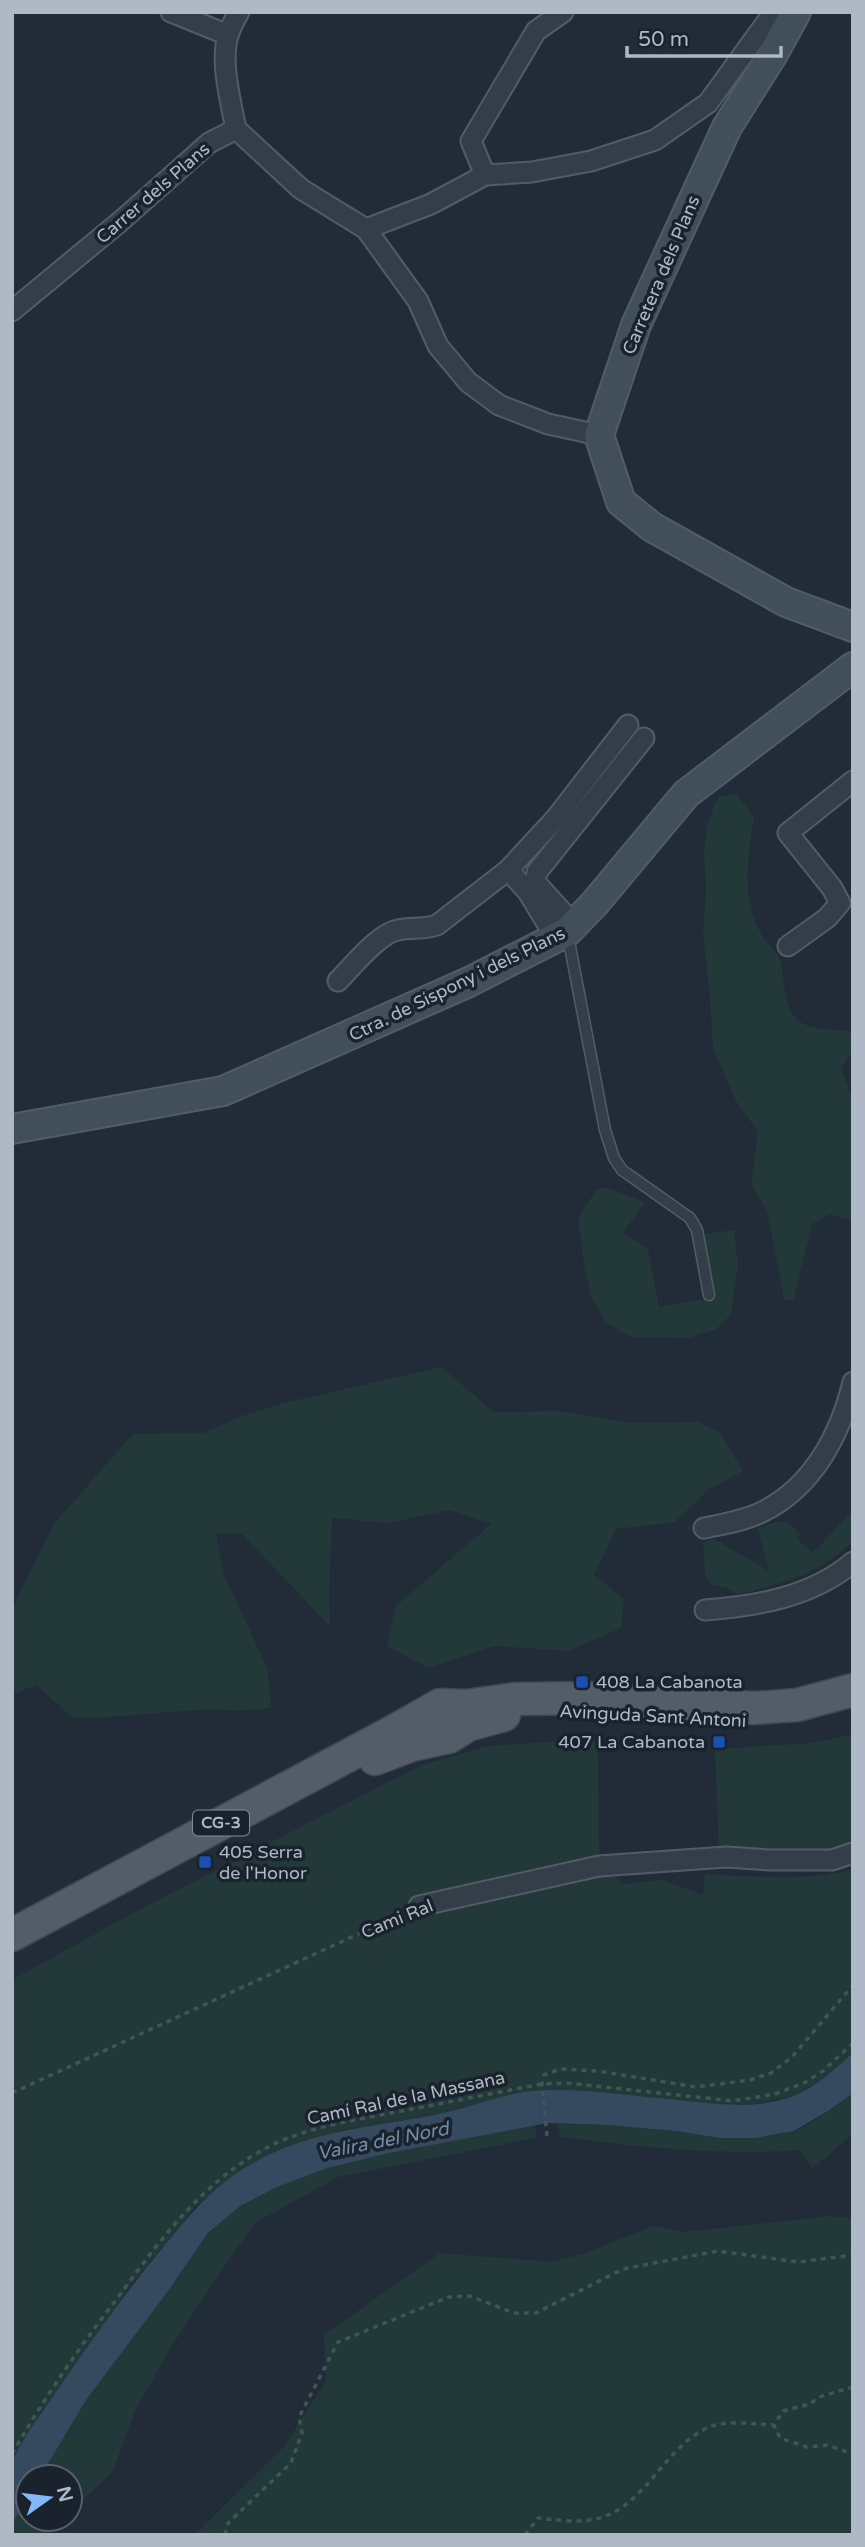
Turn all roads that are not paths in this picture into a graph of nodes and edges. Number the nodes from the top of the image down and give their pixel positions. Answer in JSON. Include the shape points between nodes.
{"nodes":[{"id":1,"x":171,"y":12,"type":"edge"},
{"id":2,"x":239,"y":12,"type":"edge"},
{"id":3,"x":563,"y":12,"type":"edge"},
{"id":4,"x":775,"y":12,"type":"edge"},
{"id":5,"x":796,"y":12,"type":"edge"},
{"id":6,"x":228,"y":35,"type":"junction"},
{"id":7,"x":236,"y":129,"type":"junction"},
{"id":8,"x":485,"y":175,"type":"junction"},
{"id":9,"x":366,"y":229,"type":"junction"},
{"id":10,"x":12,"y":311,"type":"edge"},
{"id":11,"x":599,"y":435,"type":"junction"},
{"id":12,"x":853,"y":627,"type":"edge"},
{"id":13,"x":853,"y":667,"type":"edge"},
{"id":14,"x":628,"y":725,"type":"dead end"},
{"id":15,"x":644,"y":738,"type":"dead end"},
{"id":16,"x":853,"y":781,"type":"edge"},
{"id":17,"x":508,"y":870,"type":"junction"},
{"id":18,"x":565,"y":932,"type":"junction"},
{"id":19,"x":788,"y":946,"type":"dead end"},
{"id":20,"x":338,"y":981,"type":"dead end"},
{"id":21,"x":12,"y":1129,"type":"edge"},
{"id":22,"x":709,"y":1295,"type":"dead end"},
{"id":23,"x":853,"y":1382,"type":"edge"},
{"id":24,"x":704,"y":1528,"type":"dead end"},
{"id":25,"x":853,"y":1562,"type":"edge"},
{"id":26,"x":705,"y":1610,"type":"dead end"},
{"id":27,"x":853,"y":1690,"type":"edge"},
{"id":28,"x":853,"y":1706,"type":"edge"},
{"id":29,"x":441,"y":1722,"type":"junction"},
{"id":30,"x":853,"y":1853,"type":"edge"},
{"id":31,"x":419,"y":1906,"type":"road end"},
{"id":32,"x":12,"y":1935,"type":"edge"},
{"id":33,"x":12,"y":1952,"type":"edge"}],
"edges":[{"from":1,"to":6,"type":"street"},
{"from":2,"to":6,"type":"street"},
{"from":3,"to":8,"type":"street","via":[[536,31],[471,141]]},
{"from":4,"to":8,"type":"street","via":[[708,103],[655,139],[591,161]]},
{"from":5,"to":11,"type":"main road","name":"Carretera dels Plans","via":[[727,127],[636,325]]},
{"from":6,"to":7,"type":"street","via":[[227,71]]},
{"from":7,"to":9,"type":"street","via":[[302,189]]},
{"from":7,"to":10,"type":"street","name":"Carrer dels Plans","via":[[209,143]]},
{"from":8,"to":9,"type":"street","via":[[431,204]]},
{"from":9,"to":11,"type":"street","via":[[418,301],[438,346],[468,382],[499,405],[548,424]]},
{"from":11,"to":12,"type":"main road","via":[[621,502],[652,527],[786,602]]},
{"from":13,"to":18,"type":"main road","name":"Ctra. de Sispony i dels Plans","via":[[686,794]]},
{"from":14,"to":17,"type":"street","via":[[556,818]]},
{"from":15,"to":18,"type":"street","via":[[537,872],[535,882]]},
{"from":16,"to":19,"type":"street","via":[[788,833],[840,903]]},
{"from":17,"to":18,"type":"street"},
{"from":17,"to":20,"type":"street","via":[[437,925],[386,934]]},
{"from":18,"to":21,"type":"main road","name":"Ctra. de Sispony i dels Plans","via":[[410,1009],[223,1091]]},
{"from":18,"to":22,"type":"lane","via":[[604,1130],[614,1158],[622,1170],[690,1218],[697,1230]]},
{"from":23,"to":24,"type":"street","via":[[834,1438],[819,1464],[792,1492],[762,1512]]},
{"from":25,"to":26,"type":"street","via":[[827,1581],[780,1598]]},
{"from":27,"to":29,"type":"main road","name":"Avinguda Sant Antoni","number":"CG-3","via":[[797,1705],[754,1708],[590,1698],[515,1699],[466,1706]]},
{"from":28,"to":29,"type":"main road","name":"Avinguda Sant Antoni","number":"CG-3","via":[[771,1722],[580,1709]]},
{"from":29,"to":32,"type":"main road","number":"CG-3","via":[[396,1730]]},
{"from":29,"to":33,"type":"main road","number":"CG-3"},
{"from":30,"to":31,"type":"street","name":"Cami Ral","via":[[832,1860],[726,1857],[598,1866]]}]}
